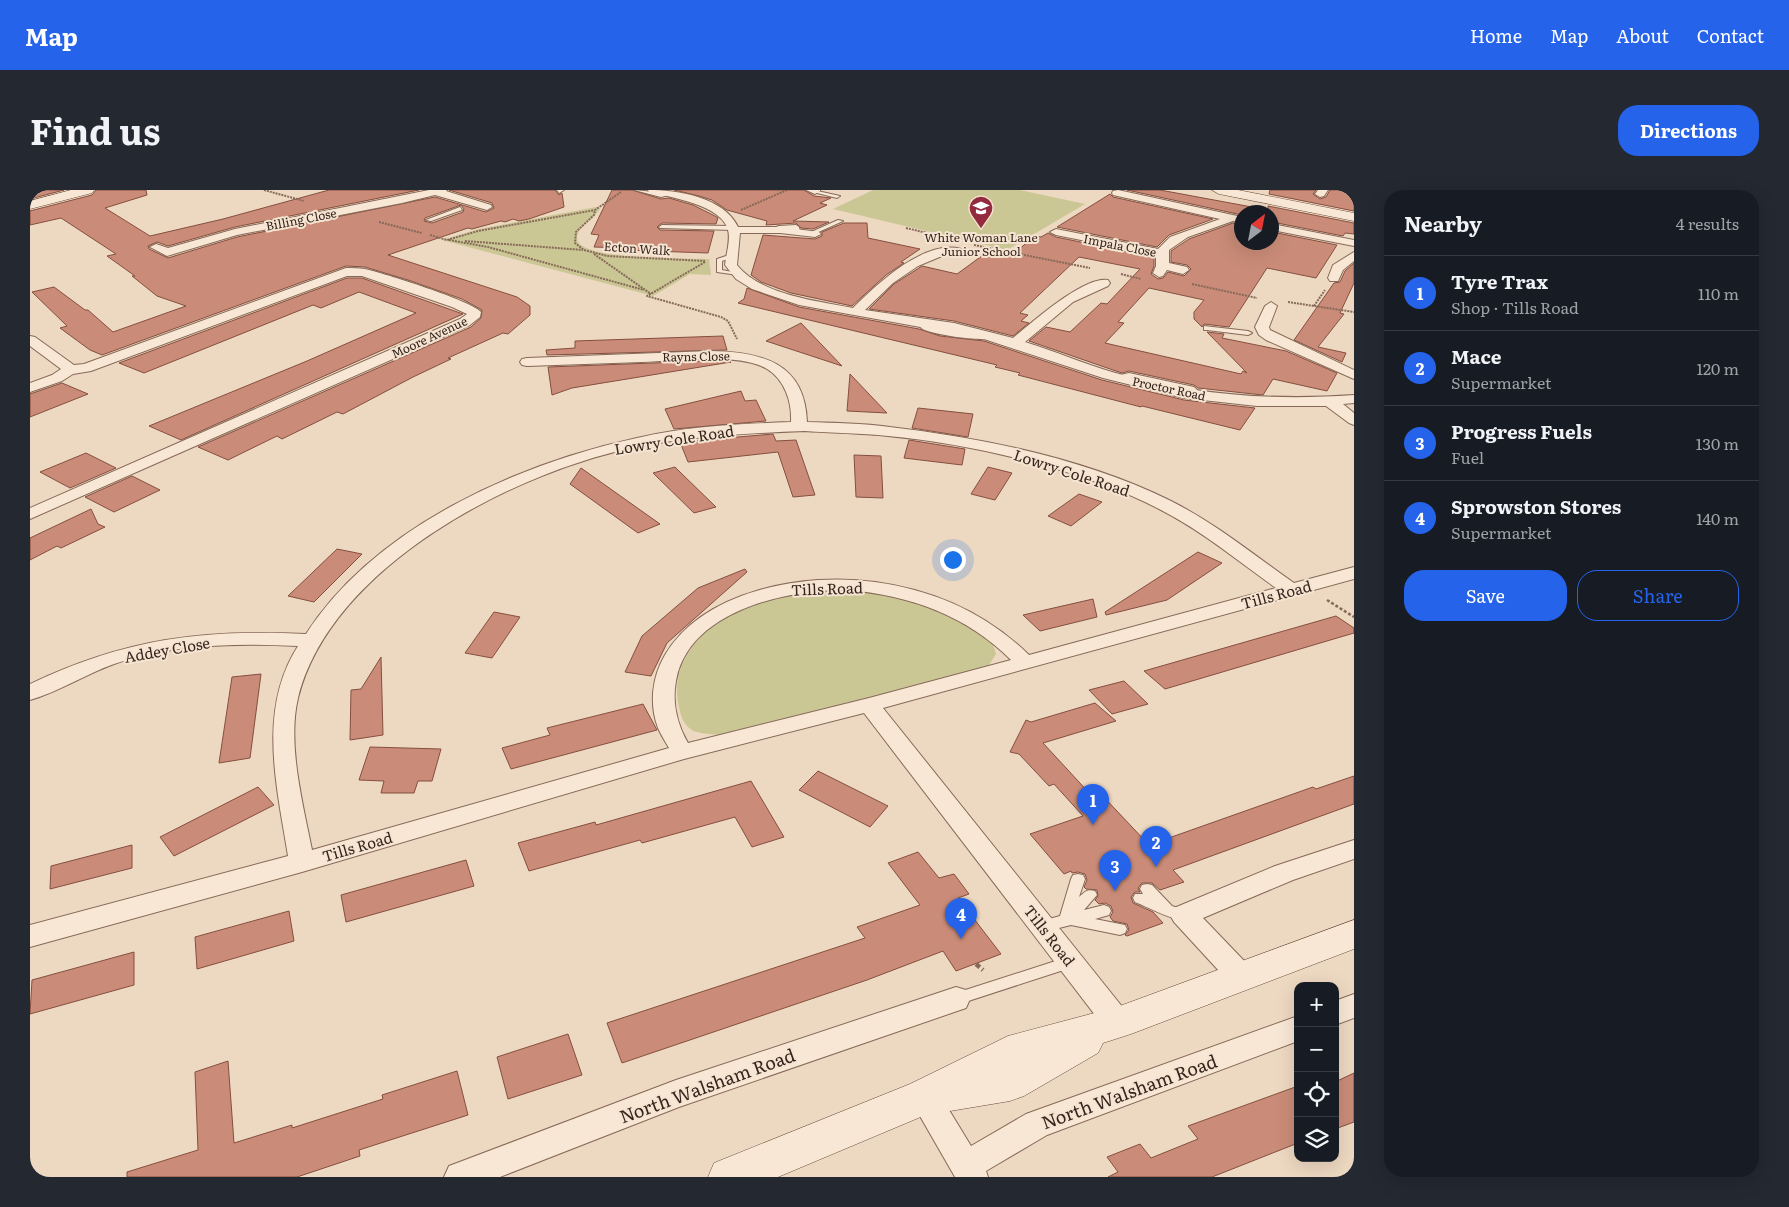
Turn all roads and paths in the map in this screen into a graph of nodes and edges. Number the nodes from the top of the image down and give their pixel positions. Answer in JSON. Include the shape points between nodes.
{"nodes":[{"id":1,"x":87,"y":190,"type":"edge"},
{"id":2,"x":624,"y":190,"type":"edge"},
{"id":3,"x":637,"y":190,"type":"edge"},
{"id":4,"x":654,"y":190,"type":"edge"},
{"id":5,"x":786,"y":190,"type":"edge"},
{"id":6,"x":813,"y":190,"type":"edge"},
{"id":7,"x":1219,"y":190,"type":"edge"},
{"id":8,"x":439,"y":191,"type":"edge"},
{"id":9,"x":1117,"y":193,"type":"dead end"},
{"id":10,"x":671,"y":194,"type":"junction"},
{"id":11,"x":837,"y":196,"type":"dead end"},
{"id":12,"x":30,"y":206,"type":"edge"},
{"id":13,"x":460,"y":209,"type":"joint"},
{"id":14,"x":351,"y":210,"type":"junction"},
{"id":15,"x":595,"y":210,"type":"junction"},
{"id":16,"x":726,"y":216,"type":"junction"},
{"id":17,"x":1354,"y":217,"type":"edge"},
{"id":18,"x":1234,"y":219,"type":"edge"},
{"id":19,"x":429,"y":220,"type":"dead end"},
{"id":20,"x":1234,"y":220,"type":"edge"},
{"id":21,"x":840,"y":221,"type":"dead end"},
{"id":22,"x":662,"y":227,"type":"dead end"},
{"id":23,"x":906,"y":228,"type":"dead end"},
{"id":24,"x":1279,"y":228,"type":"edge"},
{"id":25,"x":734,"y":229,"type":"junction"},
{"id":26,"x":1056,"y":232,"type":"dead end"},
{"id":27,"x":813,"y":233,"type":"joint"},
{"id":28,"x":943,"y":237,"type":"dead end"},
{"id":29,"x":447,"y":240,"type":"junction"},
{"id":30,"x":452,"y":240,"type":"junction"},
{"id":31,"x":1354,"y":243,"type":"edge"},
{"id":32,"x":971,"y":244,"type":"dead end"},
{"id":33,"x":584,"y":250,"type":"junction"},
{"id":34,"x":167,"y":252,"type":"dead end"},
{"id":35,"x":592,"y":253,"type":"junction"},
{"id":36,"x":1163,"y":253,"type":"junction"},
{"id":37,"x":956,"y":254,"type":"dead end"},
{"id":38,"x":1354,"y":256,"type":"edge"},
{"id":39,"x":1098,"y":270,"type":"dead end"},
{"id":40,"x":1183,"y":270,"type":"dead end"},
{"id":41,"x":1117,"y":274,"type":"dead end"},
{"id":42,"x":1334,"y":278,"type":"dead end"},
{"id":43,"x":1148,"y":280,"type":"dead end"},
{"id":44,"x":1072,"y":282,"type":"dead end"},
{"id":45,"x":1104,"y":283,"type":"dead end"},
{"id":46,"x":1191,"y":284,"type":"dead end"},
{"id":47,"x":1091,"y":287,"type":"junction"},
{"id":48,"x":644,"y":290,"type":"junction"},
{"id":49,"x":651,"y":294,"type":"junction"},
{"id":50,"x":1272,"y":307,"type":"junction"},
{"id":51,"x":856,"y":312,"type":"junction"},
{"id":52,"x":1354,"y":312,"type":"edge"},
{"id":53,"x":1207,"y":328,"type":"dead end"},
{"id":54,"x":1264,"y":332,"type":"junction"},
{"id":55,"x":1248,"y":333,"type":"joint"},
{"id":56,"x":30,"y":340,"type":"edge"},
{"id":57,"x":1015,"y":343,"type":"junction"},
{"id":58,"x":746,"y":358,"type":"junction"},
{"id":59,"x":528,"y":362,"type":"dead end"},
{"id":60,"x":69,"y":370,"type":"junction"},
{"id":61,"x":1354,"y":375,"type":"edge"},
{"id":62,"x":30,"y":388,"type":"edge"},
{"id":63,"x":1354,"y":399,"type":"edge"},
{"id":64,"x":1329,"y":401,"type":"junction"},
{"id":65,"x":1354,"y":420,"type":"edge"},
{"id":66,"x":799,"y":427,"type":"junction"},
{"id":67,"x":30,"y":514,"type":"edge"},
{"id":68,"x":1354,"y":573,"type":"edge"},
{"id":69,"x":1291,"y":590,"type":"junction"},
{"id":70,"x":312,"y":641,"type":"junction"},
{"id":71,"x":1024,"y":662,"type":"junction"},
{"id":72,"x":30,"y":693,"type":"edge"},
{"id":73,"x":869,"y":705,"type":"junction"},
{"id":74,"x":682,"y":752,"type":"junction"},
{"id":75,"x":1354,"y":849,"type":"edge"},
{"id":76,"x":302,"y":862,"type":"junction"},
{"id":77,"x":1078,"y":879,"type":"dead end"},
{"id":78,"x":1144,"y":894,"type":"dead end"},
{"id":79,"x":1090,"y":895,"type":"dead end"},
{"id":80,"x":1104,"y":911,"type":"dead end"},
{"id":81,"x":1169,"y":914,"type":"junction"},
{"id":82,"x":1066,"y":919,"type":"junction"},
{"id":83,"x":1042,"y":926,"type":"junction"},
{"id":84,"x":1120,"y":929,"type":"dead end"},
{"id":85,"x":1354,"y":934,"type":"edge"},
{"id":86,"x":30,"y":936,"type":"edge"},
{"id":87,"x":1071,"y":962,"type":"junction"},
{"id":88,"x":976,"y":964,"type":"dead end"},
{"id":89,"x":980,"y":969,"type":"dead end"},
{"id":90,"x":1241,"y":976,"type":"junction"},
{"id":91,"x":956,"y":999,"type":"joint"},
{"id":92,"x":1354,"y":1006,"type":"edge"},
{"id":93,"x":1339,"y":1012,"type":"edge"},
{"id":94,"x":1118,"y":1023,"type":"junction"},
{"id":95,"x":1294,"y":1029,"type":"edge"},
{"id":96,"x":924,"y":1097,"type":"junction"},
{"id":97,"x":969,"y":1171,"type":"edge"},
{"id":98,"x":460,"y":1177,"type":"edge"},
{"id":99,"x":729,"y":1177,"type":"edge"}],
"edges":[{"from":1,"to":12,"type":"main road"},
{"from":2,"to":15,"type":"path","name":"Ecton Walk"},
{"from":3,"to":10,"type":"lane"},
{"from":4,"to":10,"type":"street"},
{"from":5,"to":16,"type":"path"},
{"from":6,"to":11,"type":"lane"},
{"from":7,"to":17,"type":"main road"},
{"from":8,"to":13,"type":"street","name":"Billing Close","via":[[482,205]]},
{"from":8,"to":14,"type":"street","name":"Billing Close"},
{"from":9,"to":18,"type":"street","name":"Impala Close"},
{"from":10,"to":16,"type":"street","via":[[707,205]]},
{"from":13,"to":19,"type":"lane"},
{"from":14,"to":29,"type":"path","via":[[376,221]]},
{"from":14,"to":34,"type":"street","name":"Billing Close","via":[[235,232]]},
{"from":15,"to":29,"type":"path","via":[[478,231]]},
{"from":15,"to":33,"type":"path","name":"Ecton Walk","via":[[574,237],[574,243]]},
{"from":16,"to":25,"type":"street"},
{"from":20,"to":36,"type":"street","name":"Impala Close","via":[[1178,238],[1169,243]]},
{"from":21,"to":27,"type":"lane"},
{"from":22,"to":25,"type":"lane"},
{"from":23,"to":28,"type":"path"},
{"from":24,"to":31,"type":"street"},
{"from":25,"to":27,"type":"street"},
{"from":25,"to":51,"type":"street","name":"Proctor Road","via":[[731,265],[736,274],[773,293]]},
{"from":26,"to":36,"type":"street","name":"Impala Close","via":[[1080,234]]},
{"from":29,"to":30,"type":"path"},
{"from":30,"to":33,"type":"path"},
{"from":30,"to":48,"type":"path"},
{"from":32,"to":39,"type":"path"},
{"from":33,"to":35,"type":"path","name":"Ecton Walk"},
{"from":35,"to":48,"type":"path"},
{"from":35,"to":49,"type":"path","name":"Ecton Walk","via":[[707,261]]},
{"from":36,"to":40,"type":"street","name":"Impala Close","via":[[1161,270]]},
{"from":37,"to":51,"type":"street","via":[[941,252],[913,262]]},
{"from":38,"to":42,"type":"street","via":[[1337,268]]},
{"from":41,"to":43,"type":"path"},
{"from":44,"to":47,"type":"street"},
{"from":45,"to":47,"type":"street"},
{"from":46,"to":50,"type":"path"},
{"from":47,"to":57,"type":"street","via":[[1068,299]]},
{"from":48,"to":49,"type":"path"},
{"from":49,"to":58,"type":"path","via":[[647,296],[728,321]]},
{"from":50,"to":52,"type":"path"},
{"from":50,"to":54,"type":"street","via":[[1262,327]]},
{"from":51,"to":57,"type":"street","name":"Proctor Road"},
{"from":53,"to":55,"type":"lane"},
{"from":54,"to":55,"type":"street"},
{"from":54,"to":61,"type":"street"},
{"from":56,"to":60,"type":"street","via":[[68,366]]},
{"from":57,"to":64,"type":"street","name":"Proctor Road","via":[[1116,377],[1198,396],[1273,403]]},
{"from":58,"to":59,"type":"street","name":"Rayns Close","via":[[711,355],[548,366]]},
{"from":58,"to":66,"type":"street","name":"Rayns Close","via":[[772,365],[790,382],[800,413]]},
{"from":60,"to":62,"type":"street","name":"Moore Avenue"},
{"from":60,"to":67,"type":"street","name":"Moore Avenue","via":[[93,365],[346,272],[363,272],[474,312],[473,317],[465,322]]},
{"from":63,"to":64,"type":"street","name":"Proctor Road"},
{"from":64,"to":65,"type":"street"},
{"from":66,"to":69,"type":"street","name":"Lowry Cole Road","via":[[856,429],[943,439],[1017,453],[1072,469],[1166,506],[1209,531]]},
{"from":66,"to":70,"type":"street","name":"Lowry Cole Road","via":[[745,429],[620,446],[527,475],[474,499],[388,556],[355,587]]},
{"from":68,"to":69,"type":"street","name":"Tills Road"},
{"from":69,"to":71,"type":"street","name":"Tills Road"},
{"from":70,"to":72,"type":"street","name":"Addey Close","via":[[229,639],[132,652],[95,664]]},
{"from":70,"to":76,"type":"street","name":"Lowry Cole Road","via":[[299,664],[286,700],[284,746]]},
{"from":71,"to":73,"type":"street","name":"Tills Road"},
{"from":71,"to":74,"type":"street","name":"Tills Road","via":[[1003,640],[976,621],[913,595],[843,584],[774,591],[744,600],[716,614],[676,651],[666,674],[663,699],[668,726]]},
{"from":73,"to":74,"type":"street","name":"Tills Road"},
{"from":73,"to":83,"type":"street","name":"Tills Road"},
{"from":74,"to":76,"type":"street","name":"Tills Road"},
{"from":75,"to":81,"type":"street"},
{"from":76,"to":86,"type":"street","name":"Tills Road"},
{"from":77,"to":82,"type":"lane"},
{"from":78,"to":81,"type":"lane"},
{"from":79,"to":82,"type":"lane"},
{"from":80,"to":82,"type":"lane"},
{"from":81,"to":90,"type":"street"},
{"from":82,"to":83,"type":"lane"},
{"from":82,"to":84,"type":"lane"},
{"from":83,"to":87,"type":"street","name":"Tills Road"},
{"from":85,"to":90,"type":"main road"},
{"from":87,"to":91,"type":"lane"},
{"from":87,"to":94,"type":"street","name":"Tills Road"},
{"from":88,"to":89,"type":"path"},
{"from":90,"to":94,"type":"main road"},
{"from":91,"to":98,"type":"street","name":"North Walsham Road","via":[[676,1094]]},
{"from":92,"to":93,"type":"street"},
{"from":94,"to":96,"type":"main road","via":[[1010,1083]]},
{"from":95,"to":97,"type":"street","name":"North Walsham Road","via":[[1036,1124],[982,1156]]},
{"from":96,"to":97,"type":"street"},
{"from":96,"to":99,"type":"main road"}]}
